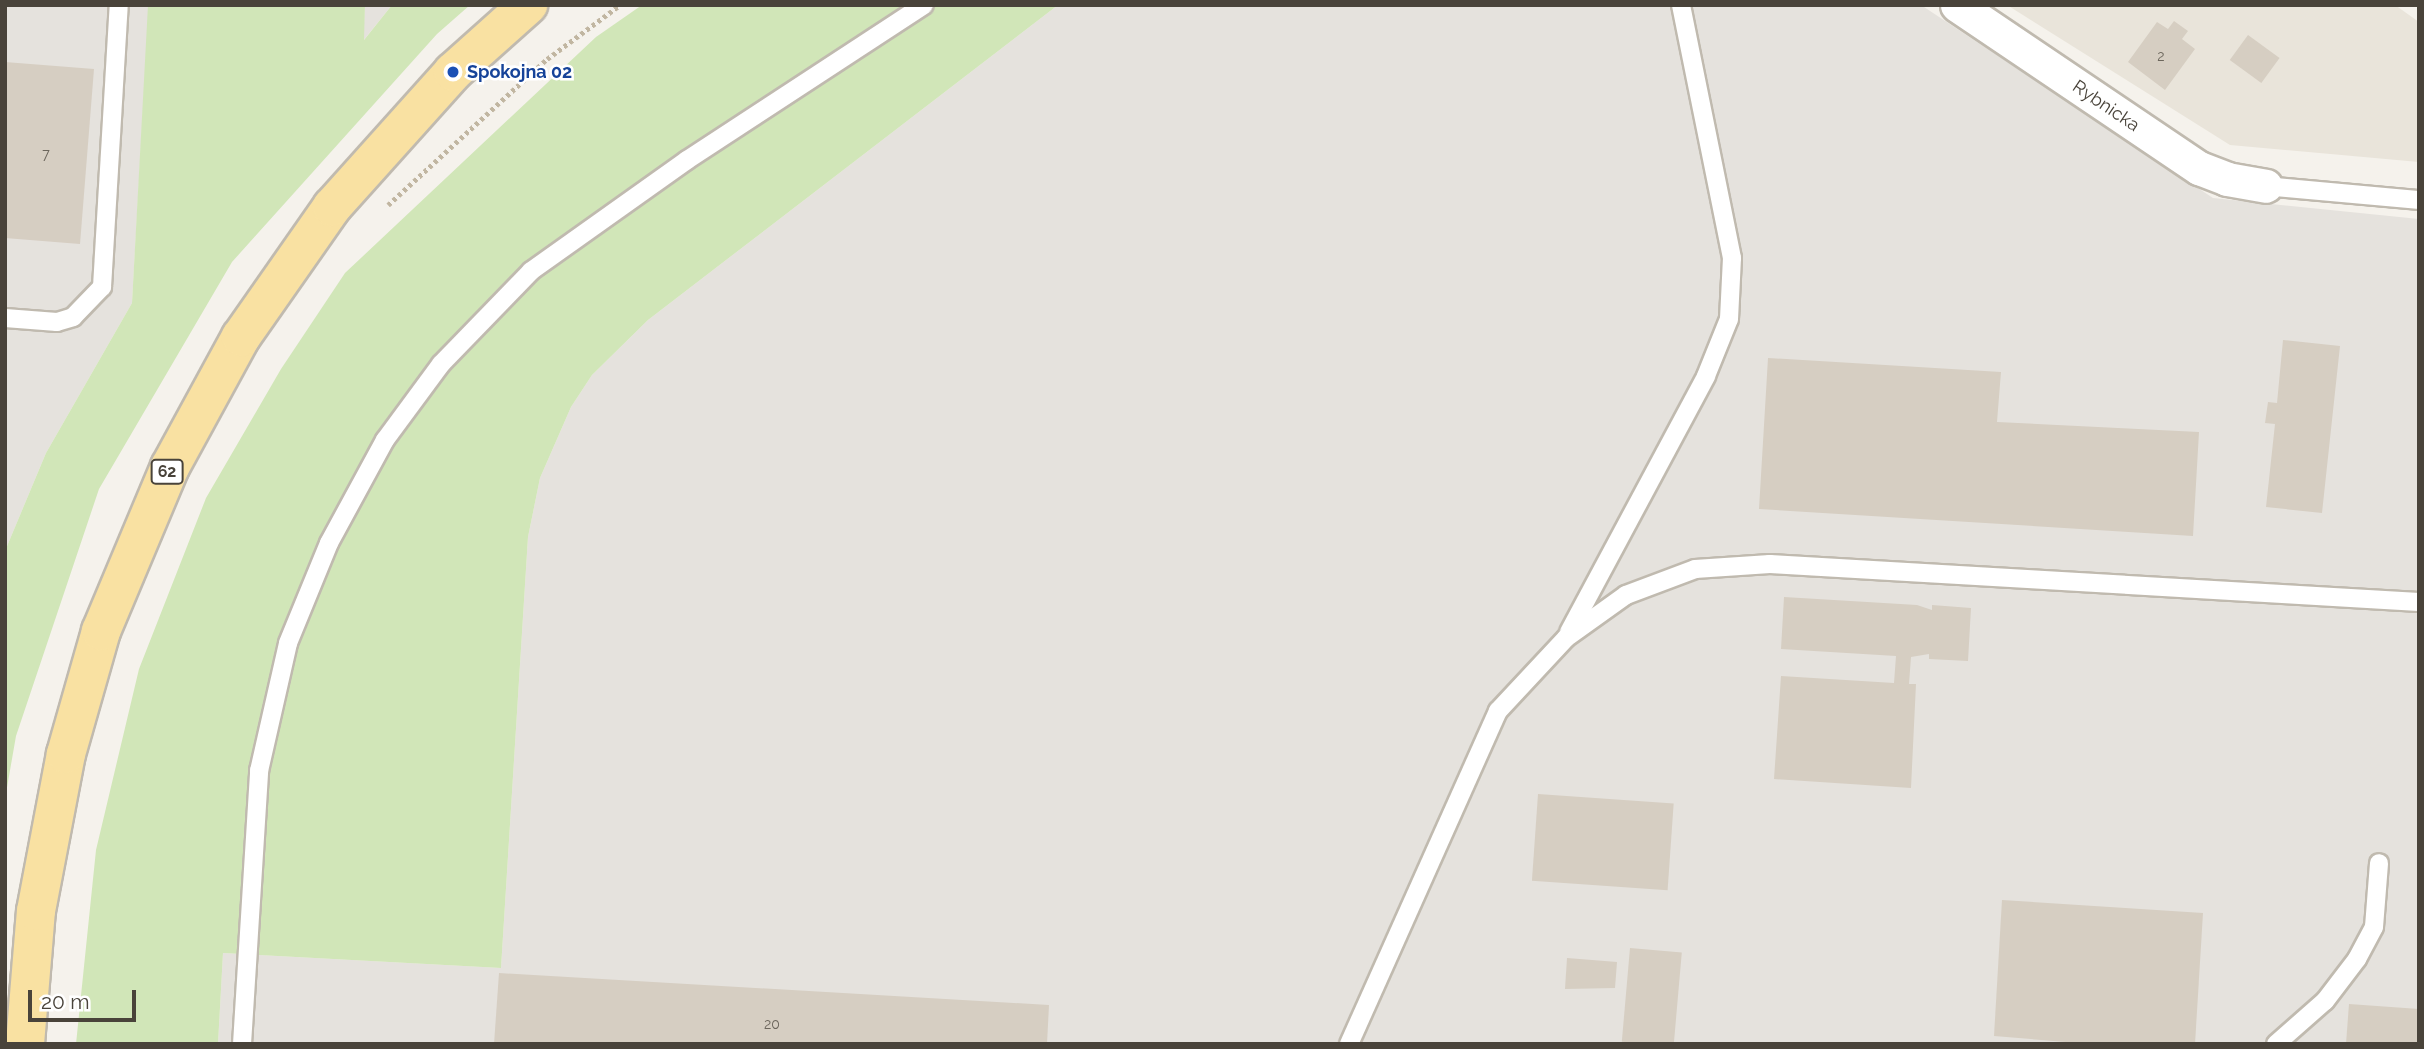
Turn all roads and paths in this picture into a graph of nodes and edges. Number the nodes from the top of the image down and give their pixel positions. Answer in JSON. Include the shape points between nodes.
{"nodes":[{"id":1,"x":119,"y":5,"type":"edge"},
{"id":2,"x":528,"y":5,"type":"edge"},
{"id":3,"x":620,"y":5,"type":"edge"},
{"id":4,"x":924,"y":5,"type":"edge"},
{"id":5,"x":1681,"y":5,"type":"edge"},
{"id":6,"x":1957,"y":5,"type":"edge"},
{"id":7,"x":2265,"y":186,"type":"joint"},
{"id":8,"x":2419,"y":201,"type":"edge"},
{"id":9,"x":379,"y":216,"type":"dead end"},
{"id":10,"x":5,"y":318,"type":"edge"},
{"id":11,"x":2419,"y":602,"type":"edge"},
{"id":12,"x":1566,"y":638,"type":"junction"},
{"id":13,"x":2379,"y":863,"type":"dead end"},
{"id":14,"x":25,"y":1044,"type":"edge"},
{"id":15,"x":242,"y":1044,"type":"edge"},
{"id":16,"x":1349,"y":1044,"type":"edge"},
{"id":17,"x":2276,"y":1044,"type":"edge"}],
"edges":[{"from":1,"to":10,"type":"lane","via":[[102,287],[74,317],[57,321]]},
{"from":2,"to":14,"type":"main road","number":"62","via":[[453,72],[332,207],[241,337],[170,467],[101,631],[66,754],[36,911]]},
{"from":3,"to":9,"type":"path","via":[[547,59]]},
{"from":4,"to":15,"type":"lane","via":[[687,160],[531,271],[441,364],[385,440],[329,543],[288,643],[259,771]]},
{"from":5,"to":12,"type":"lane","via":[[1732,258],[1729,319],[1706,376]]},
{"from":6,"to":7,"type":"street","name":"Rybnicka","via":[[2199,168]]},
{"from":7,"to":8,"type":"lane"},
{"from":11,"to":12,"type":"lane","via":[[1770,564],[1695,569],[1626,594]]},
{"from":12,"to":16,"type":"lane","via":[[1498,711]]},
{"from":13,"to":17,"type":"lane","via":[[2374,927],[2357,959],[2325,1001]]}]}
